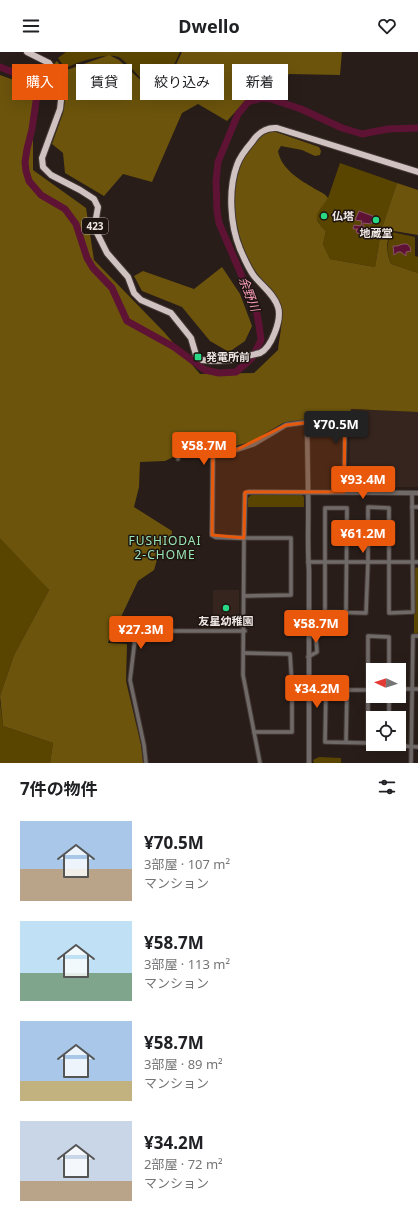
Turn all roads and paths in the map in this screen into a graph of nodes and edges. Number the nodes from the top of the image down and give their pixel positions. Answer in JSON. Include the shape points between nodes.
{"nodes":[{"id":1,"x":27,"y":52,"type":"edge"},
{"id":2,"x":418,"y":172,"type":"edge"},
{"id":3,"x":307,"y":422,"type":"junction"},
{"id":4,"x":213,"y":441,"type":"junction"},
{"id":5,"x":178,"y":460,"type":"dead end"},
{"id":6,"x":308,"y":491,"type":"junction"},
{"id":7,"x":344,"y":492,"type":"junction"},
{"id":8,"x":412,"y":493,"type":"junction"},
{"id":9,"x":418,"y":493,"type":"edge"},
{"id":10,"x":412,"y":507,"type":"junction"},
{"id":11,"x":418,"y":507,"type":"edge"},
{"id":12,"x":244,"y":538,"type":"junction"},
{"id":13,"x":308,"y":562,"type":"junction"},
{"id":14,"x":325,"y":562,"type":"junction"},
{"id":15,"x":347,"y":562,"type":"junction"},
{"id":16,"x":368,"y":562,"type":"junction"},
{"id":17,"x":389,"y":562,"type":"junction"},
{"id":18,"x":412,"y":562,"type":"junction"},
{"id":19,"x":418,"y":562,"type":"edge"},
{"id":20,"x":244,"y":596,"type":"junction"},
{"id":21,"x":346,"y":612,"type":"junction"},
{"id":22,"x":244,"y":630,"type":"junction"},
{"id":23,"x":308,"y":632,"type":"junction"},
{"id":24,"x":418,"y":636,"type":"edge"},
{"id":25,"x":244,"y":653,"type":"junction"},
{"id":26,"x":308,"y":657,"type":"junction"},
{"id":27,"x":368,"y":663,"type":"edge"},
{"id":28,"x":389,"y":663,"type":"edge"},
{"id":29,"x":326,"y":689,"type":"junction"},
{"id":30,"x":406,"y":689,"type":"edge"},
{"id":31,"x":413,"y":689,"type":"junction"},
{"id":32,"x":418,"y":689,"type":"edge"},
{"id":33,"x":308,"y":690,"type":"junction"},
{"id":34,"x":347,"y":690,"type":"junction"},
{"id":35,"x":366,"y":690,"type":"edge"},
{"id":36,"x":368,"y":703,"type":"edge"},
{"id":37,"x":254,"y":732,"type":"junction"},
{"id":38,"x":346,"y":742,"type":"junction"},
{"id":39,"x":406,"y":746,"type":"edge"},
{"id":40,"x":411,"y":746,"type":"junction"},
{"id":41,"x":418,"y":747,"type":"edge"},
{"id":42,"x":146,"y":763,"type":"edge"},
{"id":43,"x":260,"y":763,"type":"edge"},
{"id":44,"x":309,"y":763,"type":"edge"},
{"id":45,"x":411,"y":763,"type":"edge"}],
"edges":[{"from":1,"to":2,"type":"highway","number":"423","via":[[49,64],[58,78],[62,91],[60,109],[42,158],[45,170],[94,199],[98,207],[95,224],[97,233],[107,252],[128,277],[134,293],[141,300],[171,313],[191,338],[194,351],[202,360],[231,360],[260,353],[268,345],[278,325],[278,308],[272,296],[255,276],[239,248],[233,222],[231,194],[237,164],[256,136],[264,129],[277,128]]},
{"from":3,"to":4,"type":"street","via":[[286,425],[254,444],[236,450]]},
{"from":3,"to":6,"type":"street"},
{"from":3,"to":7,"type":"street","via":[[337,419],[345,424]]},
{"from":4,"to":5,"type":"street","via":[[198,435],[186,436],[179,444]]},
{"from":4,"to":12,"type":"street","via":[[212,535]]},
{"from":6,"to":7,"type":"street"},
{"from":6,"to":12,"type":"street","via":[[245,494]]},
{"from":6,"to":13,"type":"street"},
{"from":7,"to":8,"type":"street"},
{"from":8,"to":9,"type":"street"},
{"from":8,"to":10,"type":"street"},
{"from":10,"to":11,"type":"street"},
{"from":10,"to":18,"type":"street"},
{"from":12,"to":20,"type":"street"},
{"from":12,"to":20,"type":"street","via":[[291,538],[291,596]]},
{"from":13,"to":14,"type":"street"},
{"from":13,"to":23,"type":"street"},
{"from":14,"to":15,"type":"street"},
{"from":14,"to":15,"type":"street","via":[[325,508],[347,508]]},
{"from":14,"to":21,"type":"street","via":[[325,612]]},
{"from":15,"to":16,"type":"street"},
{"from":15,"to":21,"type":"street"},
{"from":16,"to":17,"type":"street"},
{"from":16,"to":17,"type":"street","via":[[368,507],[389,508]]},
{"from":16,"to":21,"type":"street","via":[[366,613]]},
{"from":17,"to":18,"type":"street"},
{"from":17,"to":18,"type":"street","via":[[389,613],[412,612]]},
{"from":18,"to":19,"type":"street"},
{"from":20,"to":22,"type":"street"},
{"from":22,"to":25,"type":"street"},
{"from":22,"to":42,"type":"street","via":[[136,631],[130,680]]},
{"from":23,"to":26,"type":"street"},
{"from":23,"to":26,"type":"street","via":[[316,638],[317,652]]},
{"from":24,"to":31,"type":"street","via":[[413,636]]},
{"from":25,"to":37,"type":"street","via":[[243,675]]},
{"from":25,"to":37,"type":"street","via":[[290,654],[292,732]]},
{"from":26,"to":33,"type":"street"},
{"from":27,"to":28,"type":"street","via":[[368,636],[389,637]]},
{"from":29,"to":33,"type":"street"},
{"from":29,"to":34,"type":"street"},
{"from":29,"to":38,"type":"street","via":[[325,742]]},
{"from":30,"to":31,"type":"street"},
{"from":31,"to":32,"type":"street"},
{"from":31,"to":40,"type":"street"},
{"from":33,"to":44,"type":"street"},
{"from":34,"to":35,"type":"street"},
{"from":34,"to":38,"type":"street"},
{"from":36,"to":38,"type":"street","via":[[368,743]]},
{"from":37,"to":43,"type":"street"},
{"from":39,"to":40,"type":"street"},
{"from":40,"to":41,"type":"street"},
{"from":40,"to":45,"type":"street"}]}
